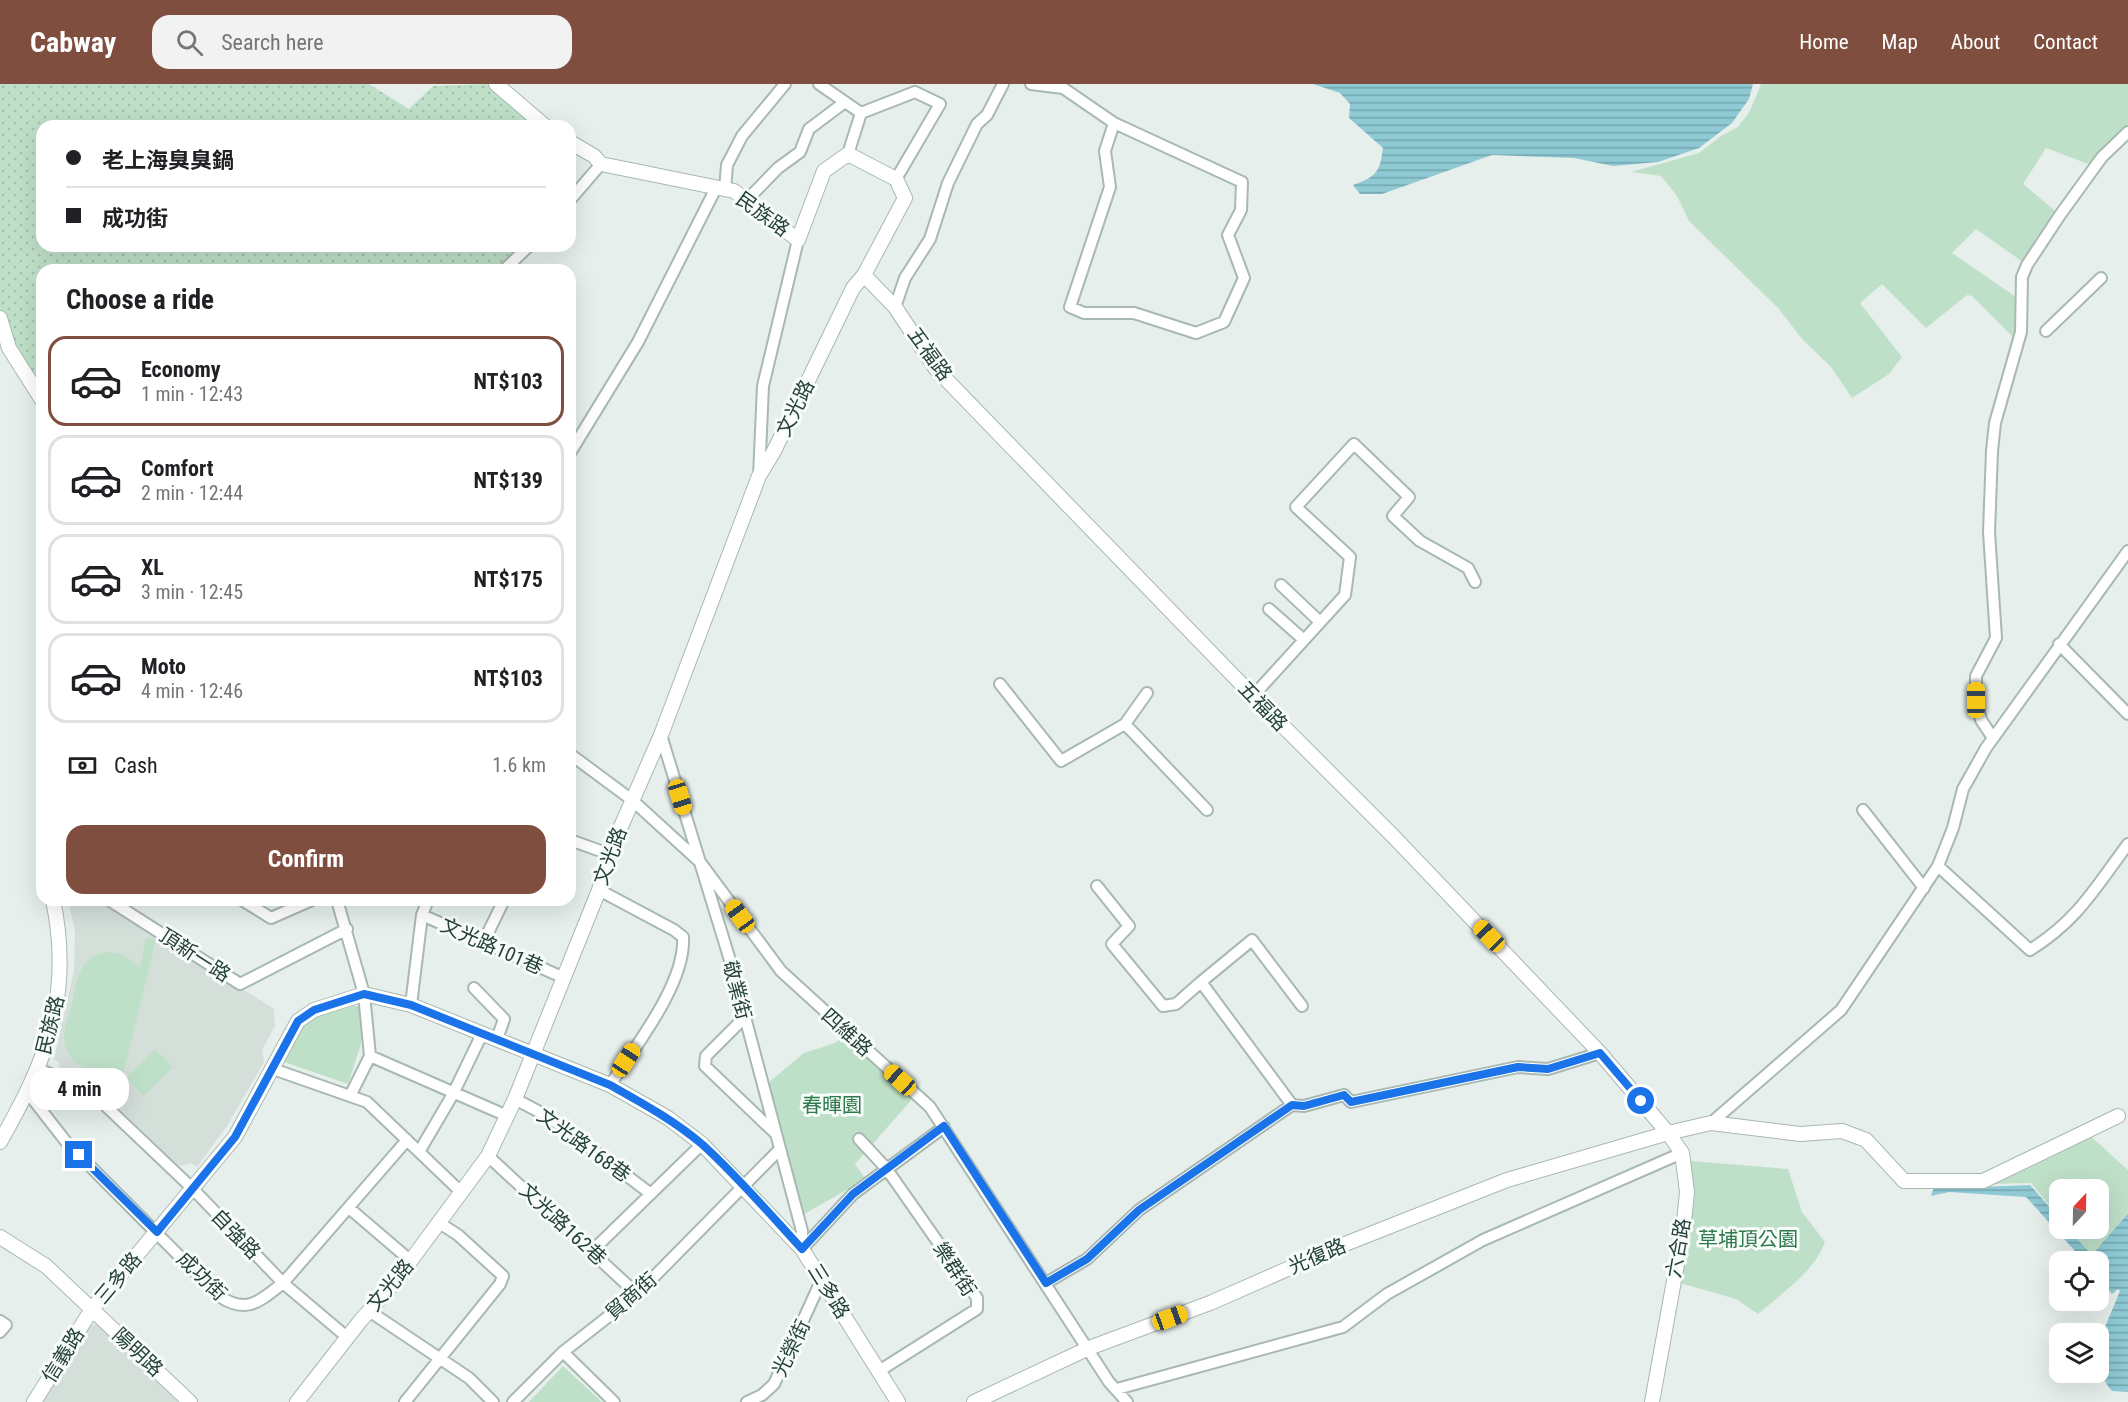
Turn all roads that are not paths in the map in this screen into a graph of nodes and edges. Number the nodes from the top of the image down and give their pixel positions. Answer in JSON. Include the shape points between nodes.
{"nodes":[{"id":1,"x":496,"y":84,"type":"edge"},
{"id":2,"x":784,"y":84,"type":"edge"},
{"id":3,"x":819,"y":84,"type":"edge"},
{"id":4,"x":1003,"y":84,"type":"edge"},
{"id":5,"x":1031,"y":84,"type":"edge"},
{"id":6,"x":845,"y":102,"type":"junction"},
{"id":7,"x":861,"y":113,"type":"junction"},
{"id":8,"x":538,"y":120,"type":"edge"},
{"id":9,"x":1114,"y":123,"type":"junction"},
{"id":10,"x":2128,"y":132,"type":"edge"},
{"id":11,"x":576,"y":146,"type":"edge"},
{"id":12,"x":848,"y":154,"type":"junction"},
{"id":13,"x":601,"y":164,"type":"junction"},
{"id":14,"x":896,"y":179,"type":"junction"},
{"id":15,"x":721,"y":189,"type":"junction"},
{"id":16,"x":576,"y":193,"type":"edge"},
{"id":17,"x":746,"y":201,"type":"junction"},
{"id":18,"x":798,"y":240,"type":"junction"},
{"id":19,"x":523,"y":252,"type":"edge"},
{"id":20,"x":510,"y":264,"type":"edge"},
{"id":21,"x":864,"y":275,"type":"junction"},
{"id":22,"x":2101,"y":278,"type":"dead end"},
{"id":23,"x":895,"y":307,"type":"junction"},
{"id":24,"x":0,"y":318,"type":"edge"},
{"id":25,"x":2046,"y":331,"type":"dead end"},
{"id":26,"x":36,"y":391,"type":"edge"},
{"id":27,"x":576,"y":443,"type":"edge"},
{"id":28,"x":759,"y":476,"type":"junction"},
{"id":29,"x":2128,"y":551,"type":"edge"},
{"id":30,"x":1475,"y":582,"type":"dead end"},
{"id":31,"x":1281,"y":585,"type":"dead end"},
{"id":32,"x":1269,"y":609,"type":"dead end"},
{"id":33,"x":1320,"y":622,"type":"junction"},
{"id":34,"x":1304,"y":640,"type":"junction"},
{"id":35,"x":2059,"y":644,"type":"junction"},
{"id":36,"x":1000,"y":684,"type":"dead end"},
{"id":37,"x":1147,"y":693,"type":"dead end"},
{"id":38,"x":1253,"y":696,"type":"junction"},
{"id":39,"x":2128,"y":714,"type":"edge"},
{"id":40,"x":1125,"y":723,"type":"junction"},
{"id":41,"x":661,"y":735,"type":"junction"},
{"id":42,"x":1993,"y":738,"type":"junction"},
{"id":43,"x":576,"y":758,"type":"edge"},
{"id":44,"x":632,"y":800,"type":"junction"},
{"id":45,"x":1207,"y":810,"type":"dead end"},
{"id":46,"x":1863,"y":810,"type":"dead end"},
{"id":47,"x":576,"y":842,"type":"edge"},
{"id":48,"x":2128,"y":844,"type":"edge"},
{"id":49,"x":609,"y":854,"type":"junction"},
{"id":50,"x":700,"y":862,"type":"junction"},
{"id":51,"x":1938,"y":866,"type":"junction"},
{"id":52,"x":1097,"y":886,"type":"dead end"},
{"id":53,"x":1924,"y":888,"type":"junction"},
{"id":54,"x":598,"y":890,"type":"junction"},
{"id":55,"x":54,"y":906,"type":"edge"},
{"id":56,"x":127,"y":906,"type":"edge"},
{"id":57,"x":252,"y":906,"type":"edge"},
{"id":58,"x":298,"y":906,"type":"edge"},
{"id":59,"x":339,"y":906,"type":"edge"},
{"id":60,"x":426,"y":906,"type":"edge"},
{"id":61,"x":501,"y":906,"type":"edge"},
{"id":62,"x":422,"y":915,"type":"junction"},
{"id":63,"x":347,"y":929,"type":"junction"},
{"id":64,"x":483,"y":943,"type":"junction"},
{"id":65,"x":562,"y":977,"type":"junction"},
{"id":66,"x":1202,"y":982,"type":"junction"},
{"id":67,"x":474,"y":988,"type":"dead end"},
{"id":68,"x":364,"y":994,"type":"junction"},
{"id":69,"x":411,"y":1005,"type":"junction"},
{"id":70,"x":1302,"y":1006,"type":"dead end"},
{"id":71,"x":744,"y":1018,"type":"junction"},
{"id":72,"x":482,"y":1034,"type":"junction"},
{"id":73,"x":497,"y":1039,"type":"junction"},
{"id":74,"x":533,"y":1053,"type":"junction"},
{"id":75,"x":1600,"y":1053,"type":"junction"},
{"id":76,"x":369,"y":1056,"type":"junction"},
{"id":77,"x":273,"y":1069,"type":"junction"},
{"id":78,"x":39,"y":1070,"type":"junction"},
{"id":79,"x":610,"y":1085,"type":"junction"},
{"id":80,"x":28,"y":1093,"type":"junction"},
{"id":81,"x":453,"y":1094,"type":"junction"},
{"id":82,"x":350,"y":1096,"type":"junction"},
{"id":83,"x":515,"y":1099,"type":"junction"},
{"id":84,"x":1292,"y":1105,"type":"junction"},
{"id":85,"x":506,"y":1115,"type":"junction"},
{"id":86,"x":2118,"y":1116,"type":"dead end"},
{"id":87,"x":1711,"y":1123,"type":"junction"},
{"id":88,"x":944,"y":1126,"type":"junction"},
{"id":89,"x":1692,"y":1129,"type":"junction"},
{"id":90,"x":775,"y":1133,"type":"junction"},
{"id":91,"x":1668,"y":1133,"type":"junction"},
{"id":92,"x":859,"y":1139,"type":"dead end"},
{"id":93,"x":407,"y":1140,"type":"junction"},
{"id":94,"x":0,"y":1142,"type":"edge"},
{"id":95,"x":702,"y":1144,"type":"junction"},
{"id":96,"x":780,"y":1149,"type":"junction"},
{"id":97,"x":419,"y":1152,"type":"junction"},
{"id":98,"x":1682,"y":1153,"type":"junction"},
{"id":99,"x":488,"y":1155,"type":"junction"},
{"id":100,"x":886,"y":1168,"type":"junction"},
{"id":101,"x":745,"y":1187,"type":"junction"},
{"id":102,"x":193,"y":1189,"type":"junction"},
{"id":103,"x":462,"y":1192,"type":"junction"},
{"id":104,"x":651,"y":1194,"type":"junction"},
{"id":105,"x":349,"y":1208,"type":"junction"},
{"id":106,"x":438,"y":1222,"type":"junction"},
{"id":107,"x":157,"y":1232,"type":"junction"},
{"id":108,"x":0,"y":1237,"type":"edge"},
{"id":109,"x":802,"y":1249,"type":"junction"},
{"id":110,"x":593,"y":1251,"type":"junction"},
{"id":111,"x":411,"y":1262,"type":"junction"},
{"id":112,"x":821,"y":1281,"type":"junction"},
{"id":113,"x":283,"y":1283,"type":"junction"},
{"id":114,"x":1046,"y":1283,"type":"junction"},
{"id":115,"x":637,"y":1294,"type":"junction"},
{"id":116,"x":92,"y":1309,"type":"junction"},
{"id":117,"x":369,"y":1311,"type":"junction"},
{"id":118,"x":0,"y":1321,"type":"edge"},
{"id":119,"x":0,"y":1332,"type":"edge"},
{"id":120,"x":348,"y":1338,"type":"junction"},
{"id":121,"x":1089,"y":1348,"type":"junction"},
{"id":122,"x":563,"y":1352,"type":"junction"},
{"id":123,"x":438,"y":1360,"type":"junction"},
{"id":124,"x":879,"y":1371,"type":"junction"},
{"id":125,"x":1117,"y":1389,"type":"junction"},
{"id":126,"x":34,"y":1402,"type":"edge"},
{"id":127,"x":190,"y":1402,"type":"edge"},
{"id":128,"x":297,"y":1402,"type":"edge"},
{"id":129,"x":405,"y":1402,"type":"edge"},
{"id":130,"x":493,"y":1402,"type":"edge"},
{"id":131,"x":513,"y":1402,"type":"edge"},
{"id":132,"x":614,"y":1402,"type":"edge"},
{"id":133,"x":747,"y":1402,"type":"edge"},
{"id":134,"x":898,"y":1402,"type":"edge"},
{"id":135,"x":974,"y":1402,"type":"edge"},
{"id":136,"x":1127,"y":1402,"type":"edge"},
{"id":137,"x":1652,"y":1402,"type":"edge"}],
"edges":[{"from":1,"to":8,"type":"street"},
{"from":2,"to":15,"type":"street","via":[[742,136],[727,165]]},
{"from":3,"to":6,"type":"street"},
{"from":4,"to":23,"type":"street","via":[[987,116],[977,124],[948,183],[930,239],[905,278]]},
{"from":5,"to":9,"type":"street","via":[[1063,88]]},
{"from":6,"to":7,"type":"street"},
{"from":6,"to":17,"type":"street","via":[[809,129],[800,152]]},
{"from":7,"to":12,"type":"street"},
{"from":7,"to":14,"type":"street","via":[[915,92],[940,104]]},
{"from":9,"to":9,"type":"street","via":[[1242,183],[1241,210],[1228,236],[1244,278],[1224,322],[1196,333],[1134,313],[1084,313],[1070,307],[1110,187],[1105,151]]},
{"from":10,"to":42,"type":"street","via":[[2102,158],[2022,277],[2021,332],[1995,423],[1992,451],[1989,532],[1996,638],[1976,676],[1981,720]]},
{"from":11,"to":13,"type":"street","name":"民族路"},
{"from":12,"to":14,"type":"street"},
{"from":12,"to":18,"type":"street","via":[[824,171]]},
{"from":13,"to":15,"type":"street","name":"民族路"},
{"from":13,"to":16,"type":"street"},
{"from":14,"to":21,"type":"street","name":"文光路","via":[[905,198]]},
{"from":15,"to":17,"type":"street","name":"民族路","via":[[734,191]]},
{"from":15,"to":27,"type":"street","via":[[638,342]]},
{"from":17,"to":18,"type":"street","name":"民族路"},
{"from":18,"to":28,"type":"street","name":"民族路","via":[[763,386]]},
{"from":19,"to":20,"type":"street"},
{"from":21,"to":23,"type":"street","name":"五福路"},
{"from":21,"to":28,"type":"street","name":"文光路","via":[[853,288]]},
{"from":22,"to":25,"type":"street"},
{"from":23,"to":38,"type":"street","name":"五福路","via":[[936,369]]},
{"from":24,"to":26,"type":"street","via":[[9,348]]},
{"from":28,"to":41,"type":"street","name":"文光路"},
{"from":29,"to":35,"type":"street"},
{"from":30,"to":33,"type":"street","via":[[1468,568],[1420,541],[1393,516],[1409,497],[1354,444],[1296,507],[1350,557],[1345,595]]},
{"from":31,"to":33,"type":"street"},
{"from":32,"to":34,"type":"street"},
{"from":33,"to":34,"type":"street"},
{"from":34,"to":38,"type":"street"},
{"from":35,"to":39,"type":"street"},
{"from":35,"to":42,"type":"street"},
{"from":36,"to":40,"type":"street","via":[[1061,761]]},
{"from":37,"to":40,"type":"street"},
{"from":38,"to":75,"type":"street","name":"五福路","via":[[1394,836]]},
{"from":40,"to":45,"type":"street"},
{"from":41,"to":44,"type":"street","name":"文光路"},
{"from":41,"to":50,"type":"street","name":"敬業街"},
{"from":42,"to":51,"type":"street","via":[[1963,789]]},
{"from":43,"to":44,"type":"street","name":"四維路"},
{"from":44,"to":49,"type":"street","name":"文光路"},
{"from":44,"to":50,"type":"street","name":"四維路"},
{"from":46,"to":53,"type":"street"},
{"from":47,"to":49,"type":"street"},
{"from":48,"to":51,"type":"street","via":[[2084,905],[2057,933],[2030,950]]},
{"from":49,"to":54,"type":"street","name":"文光路"},
{"from":50,"to":71,"type":"street","name":"敬業街"},
{"from":50,"to":88,"type":"street","name":"四維路","via":[[781,971],[930,1107]]},
{"from":51,"to":53,"type":"street"},
{"from":52,"to":66,"type":"street","via":[[1129,926],[1112,944],[1163,1006],[1176,1004]]},
{"from":53,"to":87,"type":"street","via":[[1841,1010]]},
{"from":54,"to":65,"type":"street","name":"文光路"},
{"from":54,"to":79,"type":"street","via":[[683,937],[684,949],[665,1002]]},
{"from":55,"to":78,"type":"street","name":"民族路","via":[[62,972]]},
{"from":56,"to":63,"type":"street","name":"頂新一路","via":[[240,984]]},
{"from":57,"to":58,"type":"street","via":[[271,918]]},
{"from":59,"to":63,"type":"street"},
{"from":60,"to":62,"type":"street"},
{"from":61,"to":64,"type":"street"},
{"from":62,"to":64,"type":"street","name":"文光路101巷"},
{"from":62,"to":69,"type":"street"},
{"from":63,"to":68,"type":"street"},
{"from":64,"to":65,"type":"street","name":"文光路101巷"},
{"from":65,"to":74,"type":"street","name":"文光路"},
{"from":66,"to":70,"type":"street","via":[[1252,940]]},
{"from":66,"to":84,"type":"street"},
{"from":67,"to":73,"type":"street","via":[[504,1019]]},
{"from":68,"to":69,"type":"street","name":"三多路"},
{"from":68,"to":76,"type":"street"},
{"from":68,"to":77,"type":"street","name":"三多路","via":[[314,1010],[298,1021]]},
{"from":69,"to":72,"type":"street","name":"三多路"},
{"from":71,"to":90,"type":"street","name":"敬業街"},
{"from":71,"to":90,"type":"street","via":[[706,1056],[705,1066]]},
{"from":72,"to":73,"type":"street","name":"三多路"},
{"from":72,"to":81,"type":"street"},
{"from":73,"to":74,"type":"street","name":"三多路"},
{"from":74,"to":79,"type":"street","name":"三多路"},
{"from":74,"to":83,"type":"street","name":"文光路"},
{"from":75,"to":84,"type":"street","via":[[1548,1069],[1518,1067],[1351,1102],[1344,1095],[1304,1106]]},
{"from":75,"to":91,"type":"street","name":"五福路"},
{"from":76,"to":81,"type":"street"},
{"from":76,"to":82,"type":"street"},
{"from":77,"to":82,"type":"street"},
{"from":77,"to":102,"type":"street","name":"三多路","via":[[235,1137]]},
{"from":78,"to":80,"type":"street","name":"民族路"},
{"from":78,"to":102,"type":"street","name":"自強路","via":[[91,1092]]},
{"from":79,"to":95,"type":"street","name":"三多路","via":[[668,1118]]},
{"from":80,"to":94,"type":"street","name":"民族路"},
{"from":80,"to":107,"type":"street","name":"成功街","via":[[67,1143]]},
{"from":81,"to":85,"type":"street"},
{"from":81,"to":97,"type":"street"},
{"from":82,"to":93,"type":"street","via":[[367,1102]]},
{"from":83,"to":85,"type":"street","name":"文光路"},
{"from":83,"to":104,"type":"street","name":"文光路168巷","via":[[549,1117]]},
{"from":84,"to":114,"type":"street","via":[[1139,1210],[1087,1259]]},
{"from":85,"to":99,"type":"street","name":"文光路"},
{"from":86,"to":87,"type":"street","via":[[1998,1176],[1983,1181],[1942,1182],[1904,1181],[1866,1140],[1842,1131],[1800,1134]]},
{"from":87,"to":89,"type":"street","name":"光復路"},
{"from":88,"to":100,"type":"street"},
{"from":88,"to":114,"type":"street","name":"四維路"},
{"from":89,"to":91,"type":"street","name":"光復路"},
{"from":89,"to":98,"type":"street"},
{"from":90,"to":96,"type":"street","name":"敬業街"},
{"from":91,"to":98,"type":"street","name":"六合路"},
{"from":91,"to":121,"type":"street","name":"光復路","via":[[1507,1180],[1210,1303]]},
{"from":92,"to":100,"type":"street","name":"樂群街"},
{"from":93,"to":97,"type":"street"},
{"from":93,"to":105,"type":"street","name":"成功街"},
{"from":95,"to":101,"type":"street","name":"三多路"},
{"from":95,"to":104,"type":"street"},
{"from":96,"to":101,"type":"street","name":"貿商街"},
{"from":96,"to":109,"type":"street","name":"敬業街","via":[[802,1231]]},
{"from":97,"to":103,"type":"street"},
{"from":98,"to":125,"type":"street","via":[[1484,1240],[1387,1294],[1342,1327]]},
{"from":98,"to":137,"type":"street","name":"六合路","via":[[1687,1192],[1683,1231]]},
{"from":99,"to":103,"type":"street","name":"文光路"},
{"from":99,"to":110,"type":"street","name":"文光路162巷"},
{"from":100,"to":109,"type":"street","via":[[853,1194]]},
{"from":100,"to":124,"type":"street","name":"樂群街","via":[[977,1298],[977,1309]]},
{"from":101,"to":109,"type":"street","name":"三多路"},
{"from":101,"to":115,"type":"street","name":"貿商街"},
{"from":102,"to":107,"type":"street","name":"三多路"},
{"from":102,"to":113,"type":"street","name":"自強路"},
{"from":103,"to":106,"type":"street","name":"文光路"},
{"from":104,"to":110,"type":"street"},
{"from":105,"to":111,"type":"street"},
{"from":105,"to":113,"type":"street","name":"成功街"},
{"from":106,"to":111,"type":"street","name":"文光路"},
{"from":106,"to":123,"type":"street","via":[[502,1276],[500,1284]]},
{"from":107,"to":113,"type":"street","name":"成功街","via":[[219,1296],[233,1305],[246,1306],[262,1299]]},
{"from":107,"to":116,"type":"street","name":"三多路"},
{"from":108,"to":116,"type":"street","name":"陽明路","via":[[46,1266]]},
{"from":109,"to":112,"type":"street","name":"三多路"},
{"from":110,"to":115,"type":"street","name":"文光路162巷"},
{"from":111,"to":117,"type":"street","name":"文光路"},
{"from":112,"to":124,"type":"street","name":"三多路"},
{"from":112,"to":133,"type":"street","name":"光榮街","via":[[774,1384]]},
{"from":113,"to":120,"type":"street","name":"自強路"},
{"from":114,"to":121,"type":"street","name":"四維路"},
{"from":115,"to":122,"type":"street","name":"貿商街"},
{"from":116,"to":126,"type":"street","name":"信義路"},
{"from":116,"to":127,"type":"street","name":"陽明路"},
{"from":117,"to":120,"type":"street","name":"文光路"},
{"from":117,"to":123,"type":"street"},
{"from":118,"to":119,"type":"street","via":[[6,1325]]},
{"from":120,"to":128,"type":"street","name":"文光路"},
{"from":121,"to":125,"type":"street","name":"四維路"},
{"from":121,"to":135,"type":"street","name":"光復路"},
{"from":122,"to":131,"type":"street","name":"貿商街"},
{"from":122,"to":132,"type":"street"},
{"from":123,"to":129,"type":"street"},
{"from":123,"to":130,"type":"street","via":[[469,1378]]},
{"from":124,"to":134,"type":"street","name":"三多路"},
{"from":125,"to":136,"type":"street","name":"四維路"}]}
